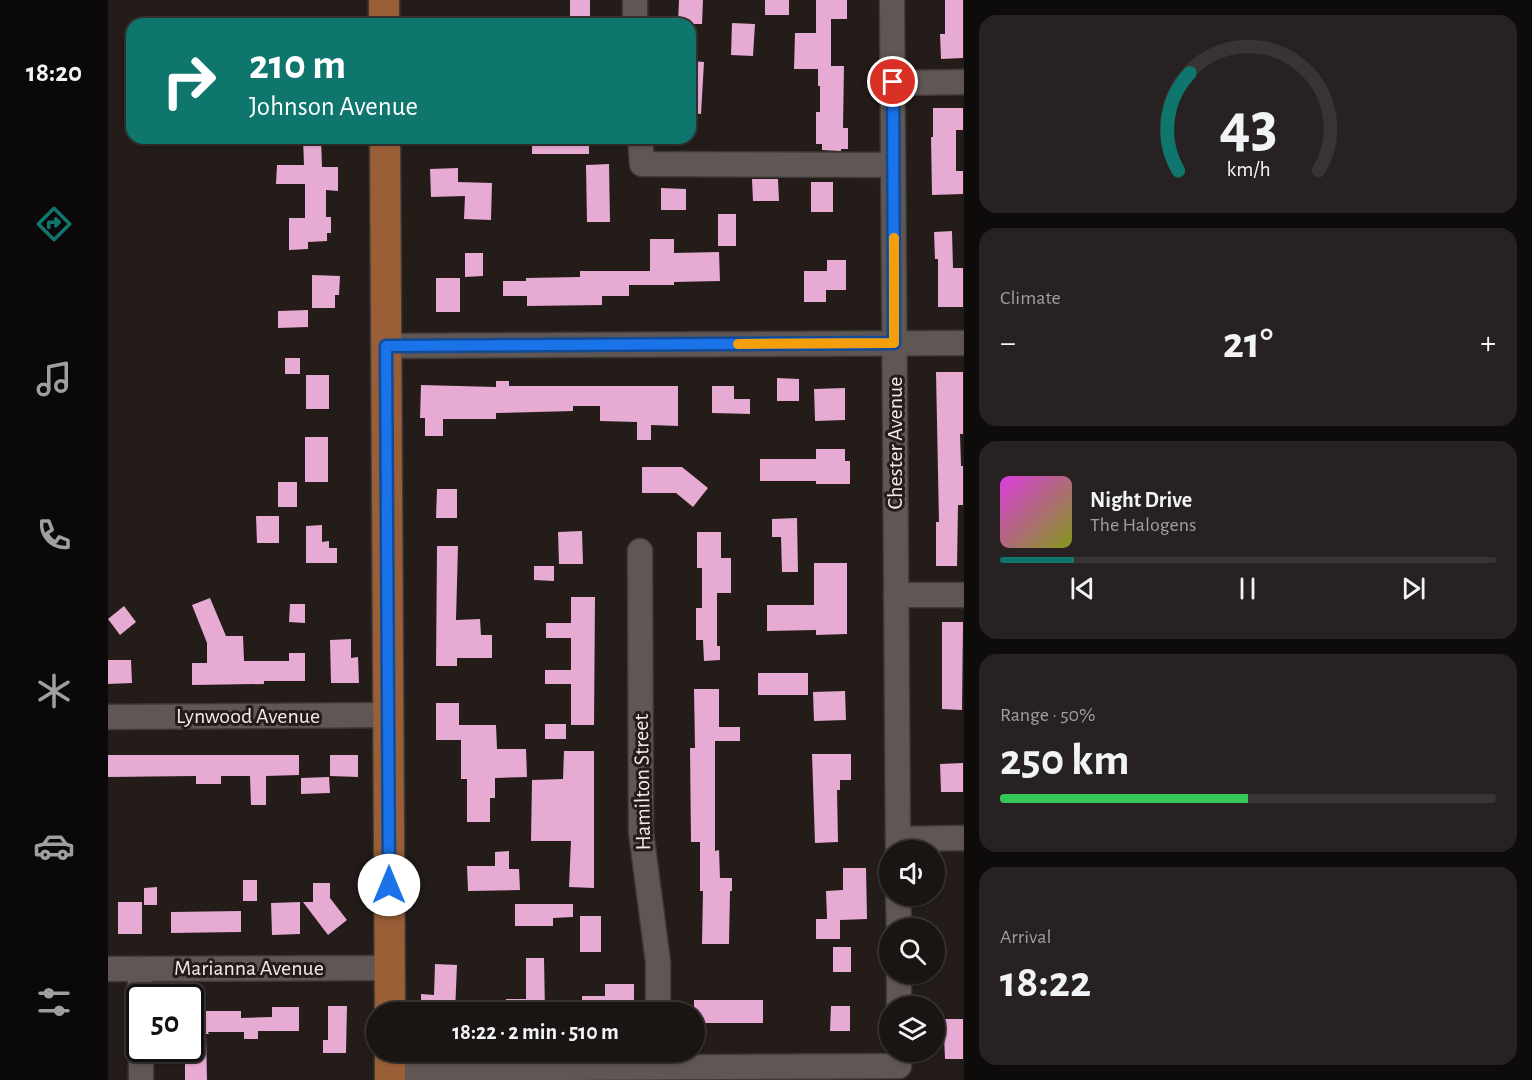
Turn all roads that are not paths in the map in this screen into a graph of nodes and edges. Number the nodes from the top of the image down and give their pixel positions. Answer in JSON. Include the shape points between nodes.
{"nodes":[{"id":1,"x":384,"y":0,"type":"edge"},
{"id":2,"x":635,"y":0,"type":"edge"},
{"id":3,"x":892,"y":0,"type":"edge"},
{"id":4,"x":384,"y":18,"type":"edge"},
{"id":5,"x":635,"y":18,"type":"edge"},
{"id":6,"x":893,"y":82,"type":"junction"},
{"id":7,"x":963,"y":82,"type":"edge"},
{"id":8,"x":385,"y":144,"type":"edge"},
{"id":9,"x":640,"y":144,"type":"edge"},
{"id":10,"x":893,"y":165,"type":"junction"},
{"id":11,"x":894,"y":343,"type":"junction"},
{"id":12,"x":963,"y":343,"type":"edge"},
{"id":13,"x":386,"y":346,"type":"junction"},
{"id":14,"x":640,"y":551,"type":"dead end"},
{"id":15,"x":896,"y":595,"type":"junction"},
{"id":16,"x":963,"y":595,"type":"edge"},
{"id":17,"x":388,"y":715,"type":"junction"},
{"id":18,"x":108,"y":717,"type":"edge"},
{"id":19,"x":963,"y":838,"type":"edge"},
{"id":20,"x":898,"y":840,"type":"edge"},
{"id":21,"x":944,"y":840,"type":"edge"},
{"id":22,"x":390,"y":968,"type":"junction"},
{"id":23,"x":108,"y":969,"type":"edge"},
{"id":24,"x":140,"y":969,"type":"junction"},
{"id":25,"x":140,"y":984,"type":"edge"},
{"id":26,"x":390,"y":1002,"type":"edge"},
{"id":27,"x":657,"y":1002,"type":"edge"},
{"id":28,"x":141,"y":1062,"type":"edge"},
{"id":29,"x":657,"y":1066,"type":"edge"},
{"id":30,"x":900,"y":1066,"type":"edge"},
{"id":31,"x":390,"y":1067,"type":"edge"},
{"id":32,"x":781,"y":1073,"type":"edge"},
{"id":33,"x":141,"y":1080,"type":"edge"}],
"edges":[{"from":1,"to":4,"type":"main road"},
{"from":2,"to":5,"type":"street"},
{"from":3,"to":6,"type":"street","name":"Chester Avenue"},
{"from":6,"to":7,"type":"street"},
{"from":6,"to":10,"type":"street","name":"Chester Avenue"},
{"from":8,"to":13,"type":"main road"},
{"from":9,"to":10,"type":"street","via":[[642,164]]},
{"from":10,"to":11,"type":"street","name":"Chester Avenue"},
{"from":11,"to":12,"type":"street"},
{"from":11,"to":13,"type":"street"},
{"from":11,"to":15,"type":"street","name":"Chester Avenue"},
{"from":13,"to":17,"type":"main road"},
{"from":14,"to":27,"type":"street","name":"Hamilton Street","via":[[641,832],[658,962]]},
{"from":15,"to":16,"type":"street"},
{"from":15,"to":20,"type":"street","name":"Chester Avenue"},
{"from":17,"to":18,"type":"street","name":"Lynwood Avenue"},
{"from":17,"to":22,"type":"main road"},
{"from":19,"to":21,"type":"street"},
{"from":22,"to":24,"type":"street","name":"Marianna Avenue"},
{"from":22,"to":26,"type":"main road"},
{"from":23,"to":24,"type":"street","name":"Marianna Avenue"},
{"from":24,"to":25,"type":"street"},
{"from":28,"to":33,"type":"street"},
{"from":29,"to":31,"type":"street"},
{"from":29,"to":32,"type":"street"},
{"from":30,"to":32,"type":"street"}]}
